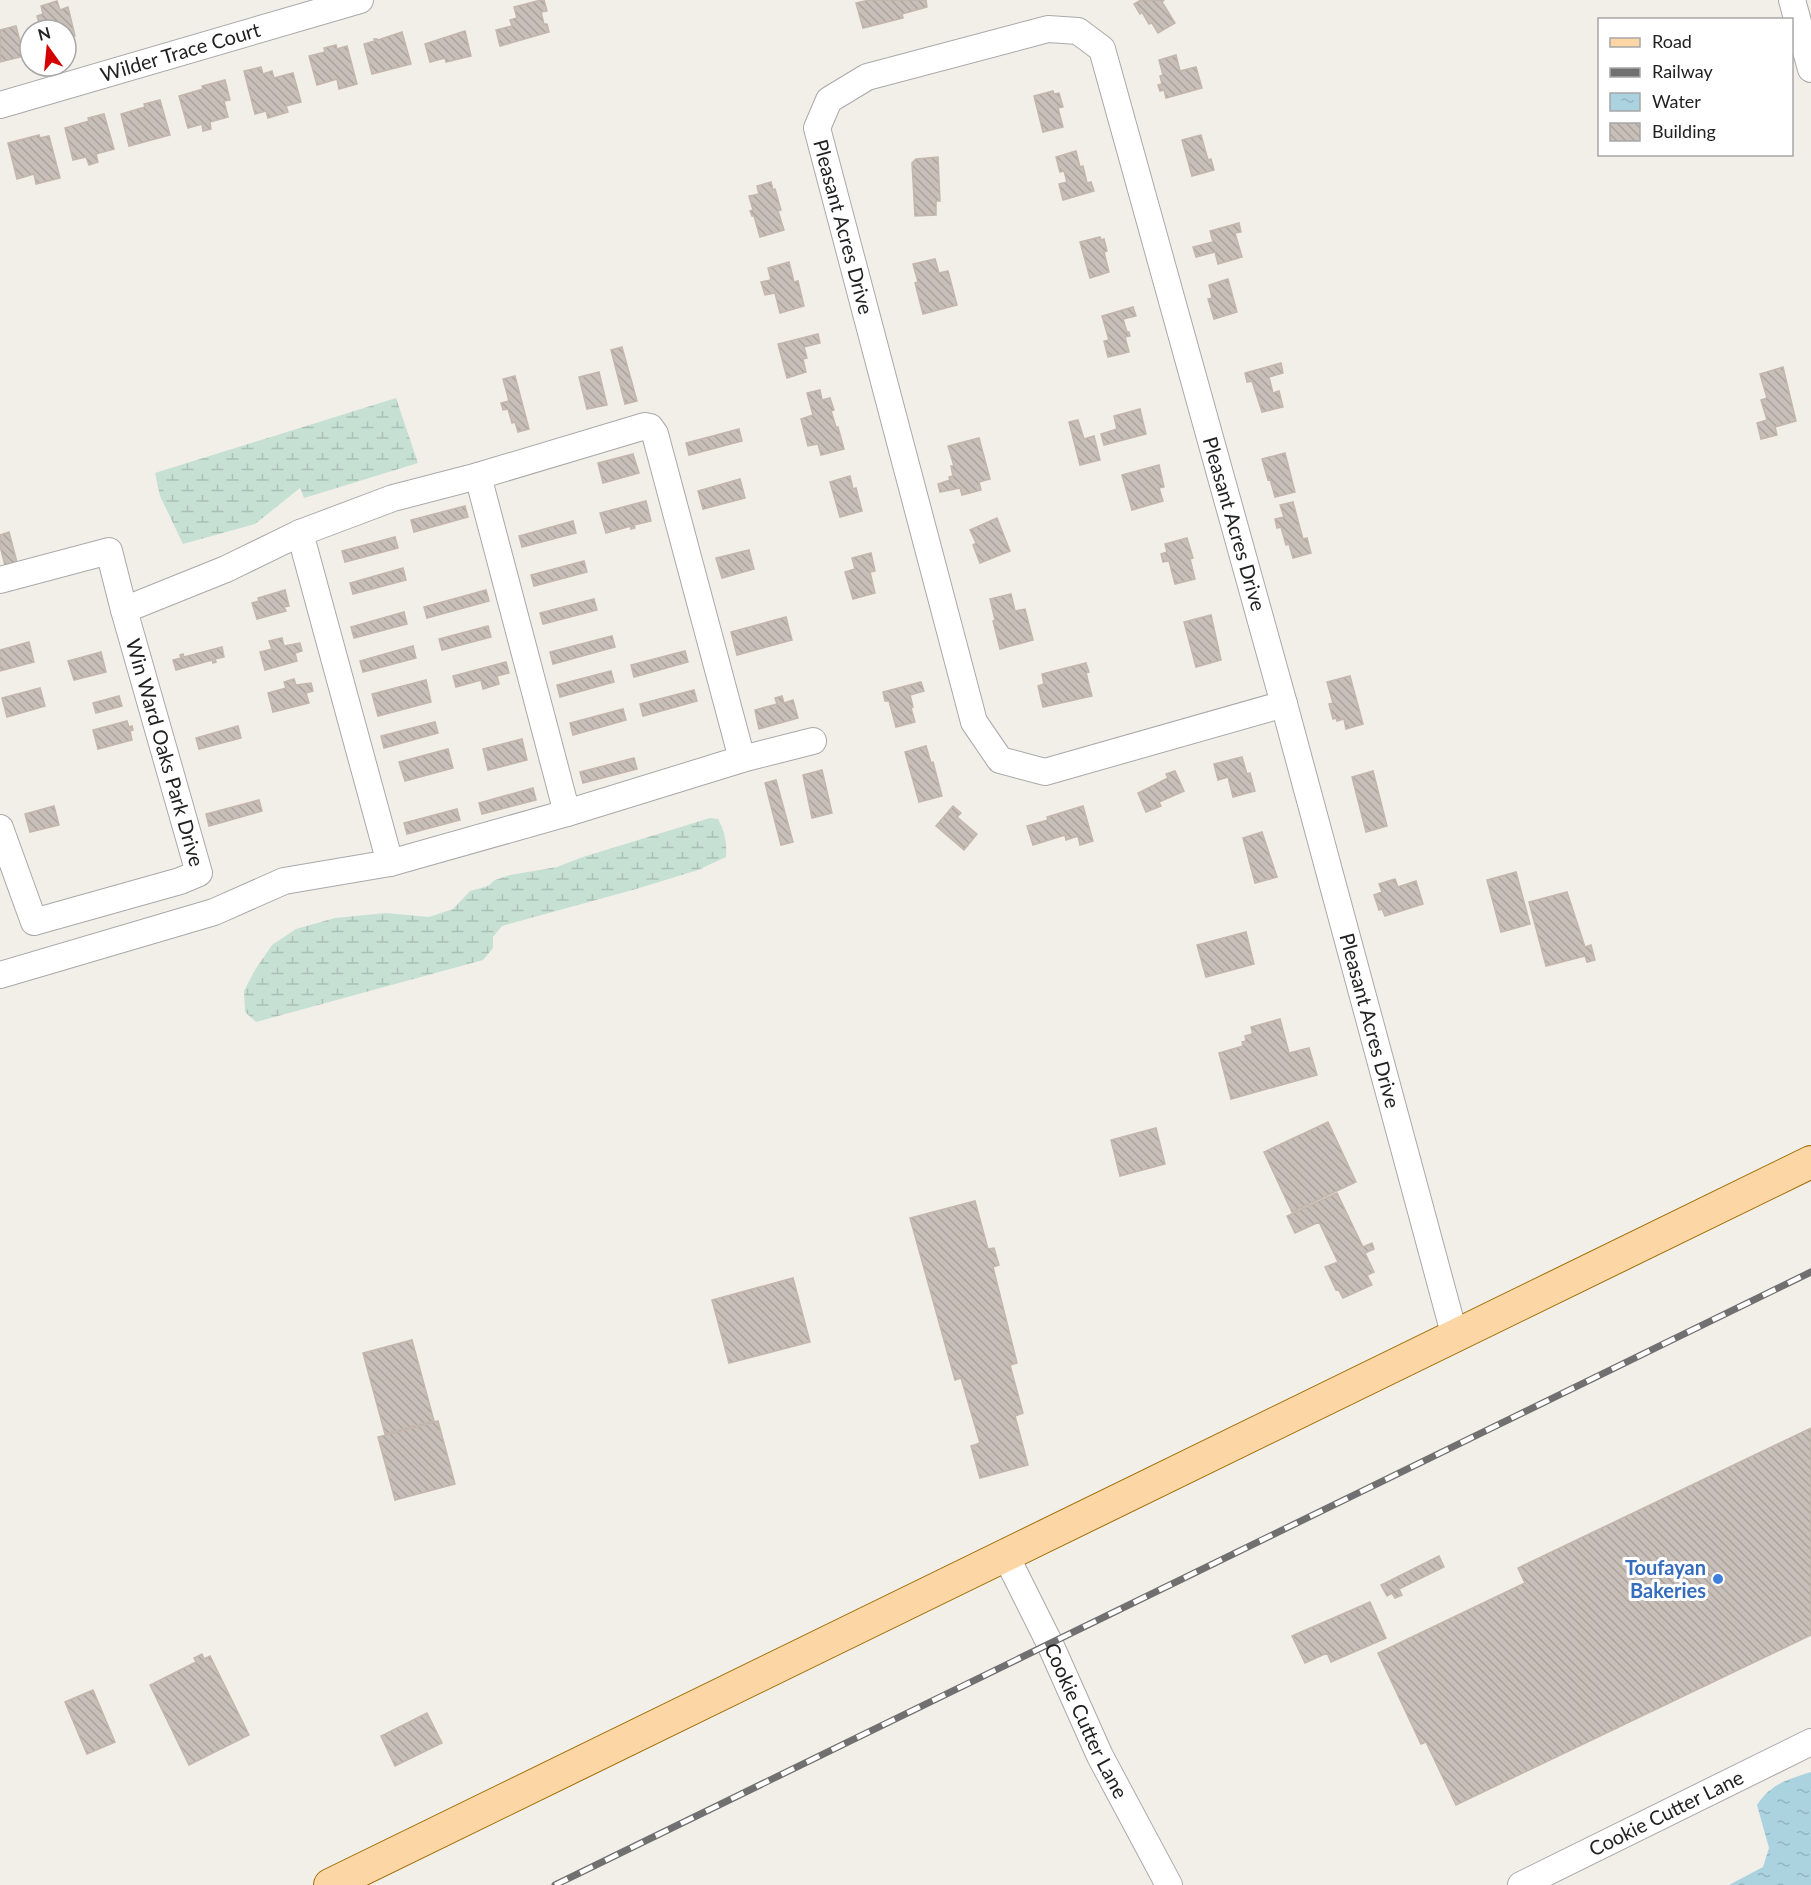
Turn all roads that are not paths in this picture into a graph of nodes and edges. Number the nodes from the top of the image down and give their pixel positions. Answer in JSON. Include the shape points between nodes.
{"nodes":[{"id":1,"x":360,"y":0,"type":"edge"},
{"id":2,"x":1792,"y":0,"type":"edge"},
{"id":3,"x":1811,"y":69,"type":"edge"},
{"id":4,"x":0,"y":105,"type":"edge"},
{"id":5,"x":478,"y":476,"type":"junction"},
{"id":6,"x":300,"y":533,"type":"junction"},
{"id":7,"x":0,"y":580,"type":"edge"},
{"id":8,"x":124,"y":610,"type":"junction"},
{"id":9,"x":1284,"y":704,"type":"junction"},
{"id":10,"x":813,"y":741,"type":"dead end"},
{"id":11,"x":742,"y":759,"type":"junction"},
{"id":12,"x":567,"y":813,"type":"junction"},
{"id":13,"x":0,"y":828,"type":"edge"},
{"id":14,"x":390,"y":863,"type":"junction"},
{"id":15,"x":199,"y":873,"type":"junction"},
{"id":16,"x":214,"y":912,"type":"junction"},
{"id":17,"x":34,"y":922,"type":"junction"},
{"id":18,"x":47,"y":961,"type":"junction"},
{"id":19,"x":0,"y":975,"type":"edge"},
{"id":20,"x":1811,"y":1162,"type":"edge"},
{"id":21,"x":1455,"y":1337,"type":"junction"},
{"id":22,"x":1006,"y":1556,"type":"junction"},
{"id":23,"x":1811,"y":1742,"type":"edge"},
{"id":24,"x":330,"y":1885,"type":"edge"},
{"id":25,"x":1169,"y":1885,"type":"edge"},
{"id":26,"x":1521,"y":1885,"type":"edge"}],
"edges":[{"from":1,"to":4,"type":"street","name":"Wilder Trace Court"},
{"from":2,"to":3,"type":"street"},
{"from":5,"to":6,"type":"street","via":[[393,498]]},
{"from":5,"to":11,"type":"street","via":[[650,427],[656,434]]},
{"from":5,"to":12,"type":"street"},
{"from":6,"to":8,"type":"street","via":[[226,569]]},
{"from":6,"to":14,"type":"street"},
{"from":7,"to":8,"type":"street","name":"Win Ward Oaks Park Drive","via":[[110,551]]},
{"from":8,"to":15,"type":"street","name":"Win Ward Oaks Park Drive"},
{"from":9,"to":9,"type":"street","name":"Pleasant Acres Drive","via":[[1046,772],[1000,760],[974,722],[817,128],[829,100],[867,77],[1047,29],[1078,31],[1102,48]]},
{"from":9,"to":21,"type":"street","name":"Pleasant Acres Drive"},
{"from":10,"to":11,"type":"street"},
{"from":11,"to":12,"type":"street"},
{"from":12,"to":14,"type":"street"},
{"from":13,"to":17,"type":"street"},
{"from":14,"to":16,"type":"street","via":[[285,881]]},
{"from":15,"to":16,"type":"street"},
{"from":15,"to":17,"type":"street","name":"Win Ward Oaks Park Drive"},
{"from":16,"to":18,"type":"street"},
{"from":17,"to":18,"type":"street"},
{"from":18,"to":19,"type":"street"},
{"from":20,"to":21,"type":"main road"},
{"from":21,"to":22,"type":"main road"},
{"from":22,"to":24,"type":"main road"},
{"from":22,"to":25,"type":"street","name":"Cookie Cutter Lane","via":[[1100,1756]]},
{"from":23,"to":26,"type":"street","name":"Cookie Cutter Lane"}]}
